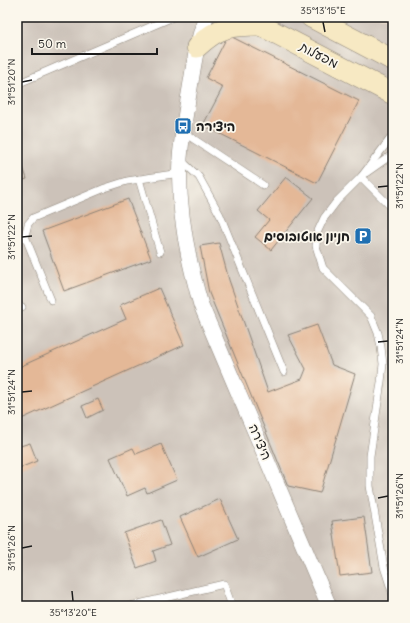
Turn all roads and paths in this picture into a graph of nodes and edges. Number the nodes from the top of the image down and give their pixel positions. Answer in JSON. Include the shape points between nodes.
{"nodes":[{"id":1,"x":173,"y":17,"type":"edge"},
{"id":2,"x":206,"y":17,"type":"edge"},
{"id":3,"x":310,"y":17,"type":"edge"},
{"id":4,"x":253,"y":21,"type":"edge"},
{"id":5,"x":197,"y":47,"type":"junction"},
{"id":6,"x":393,"y":60,"type":"edge"},
{"id":7,"x":17,"y":84,"type":"edge"},
{"id":8,"x":393,"y":94,"type":"edge"},
{"id":9,"x":183,"y":132,"type":"junction"},
{"id":10,"x":393,"y":135,"type":"edge"},
{"id":11,"x":393,"y":154,"type":"edge"},
{"id":12,"x":180,"y":166,"type":"junction"},
{"id":13,"x":361,"y":177,"type":"junction"},
{"id":14,"x":139,"y":179,"type":"junction"},
{"id":15,"x":263,"y":185,"type":"dead end"},
{"id":16,"x":393,"y":209,"type":"edge"},
{"id":17,"x":160,"y":252,"type":"dead end"},
{"id":18,"x":51,"y":300,"type":"dead end"},
{"id":19,"x":284,"y":372,"type":"dead end"},
{"id":20,"x":393,"y":595,"type":"edge"},
{"id":21,"x":130,"y":606,"type":"edge"},
{"id":22,"x":232,"y":606,"type":"edge"},
{"id":23,"x":330,"y":606,"type":"edge"}],
"edges":[{"from":1,"to":7,"type":"lane"},
{"from":2,"to":5,"type":"street","name":"היצירה"},
{"from":3,"to":6,"type":"street"},
{"from":4,"to":5,"type":"street","via":[[219,30]]},
{"from":4,"to":8,"type":"street","name":"מפעלות"},
{"from":5,"to":9,"type":"street","name":"היצירה"},
{"from":9,"to":12,"type":"street","name":"היצירה"},
{"from":9,"to":15,"type":"lane"},
{"from":10,"to":13,"type":"lane"},
{"from":11,"to":13,"type":"lane"},
{"from":12,"to":14,"type":"lane"},
{"from":12,"to":19,"type":"lane","via":[[199,177],[220,215]]},
{"from":12,"to":23,"type":"street","name":"היצירה","via":[[184,231],[201,305]]},
{"from":13,"to":16,"type":"lane"},
{"from":13,"to":20,"type":"lane","via":[[324,218],[317,233],[316,246],[323,268],[371,316],[380,340],[383,364],[370,456],[370,486],[384,566]]},
{"from":14,"to":17,"type":"lane"},
{"from":14,"to":18,"type":"lane","via":[[105,188],[33,218],[28,224],[26,236]]},
{"from":21,"to":22,"type":"lane","via":[[224,584]]}]}
